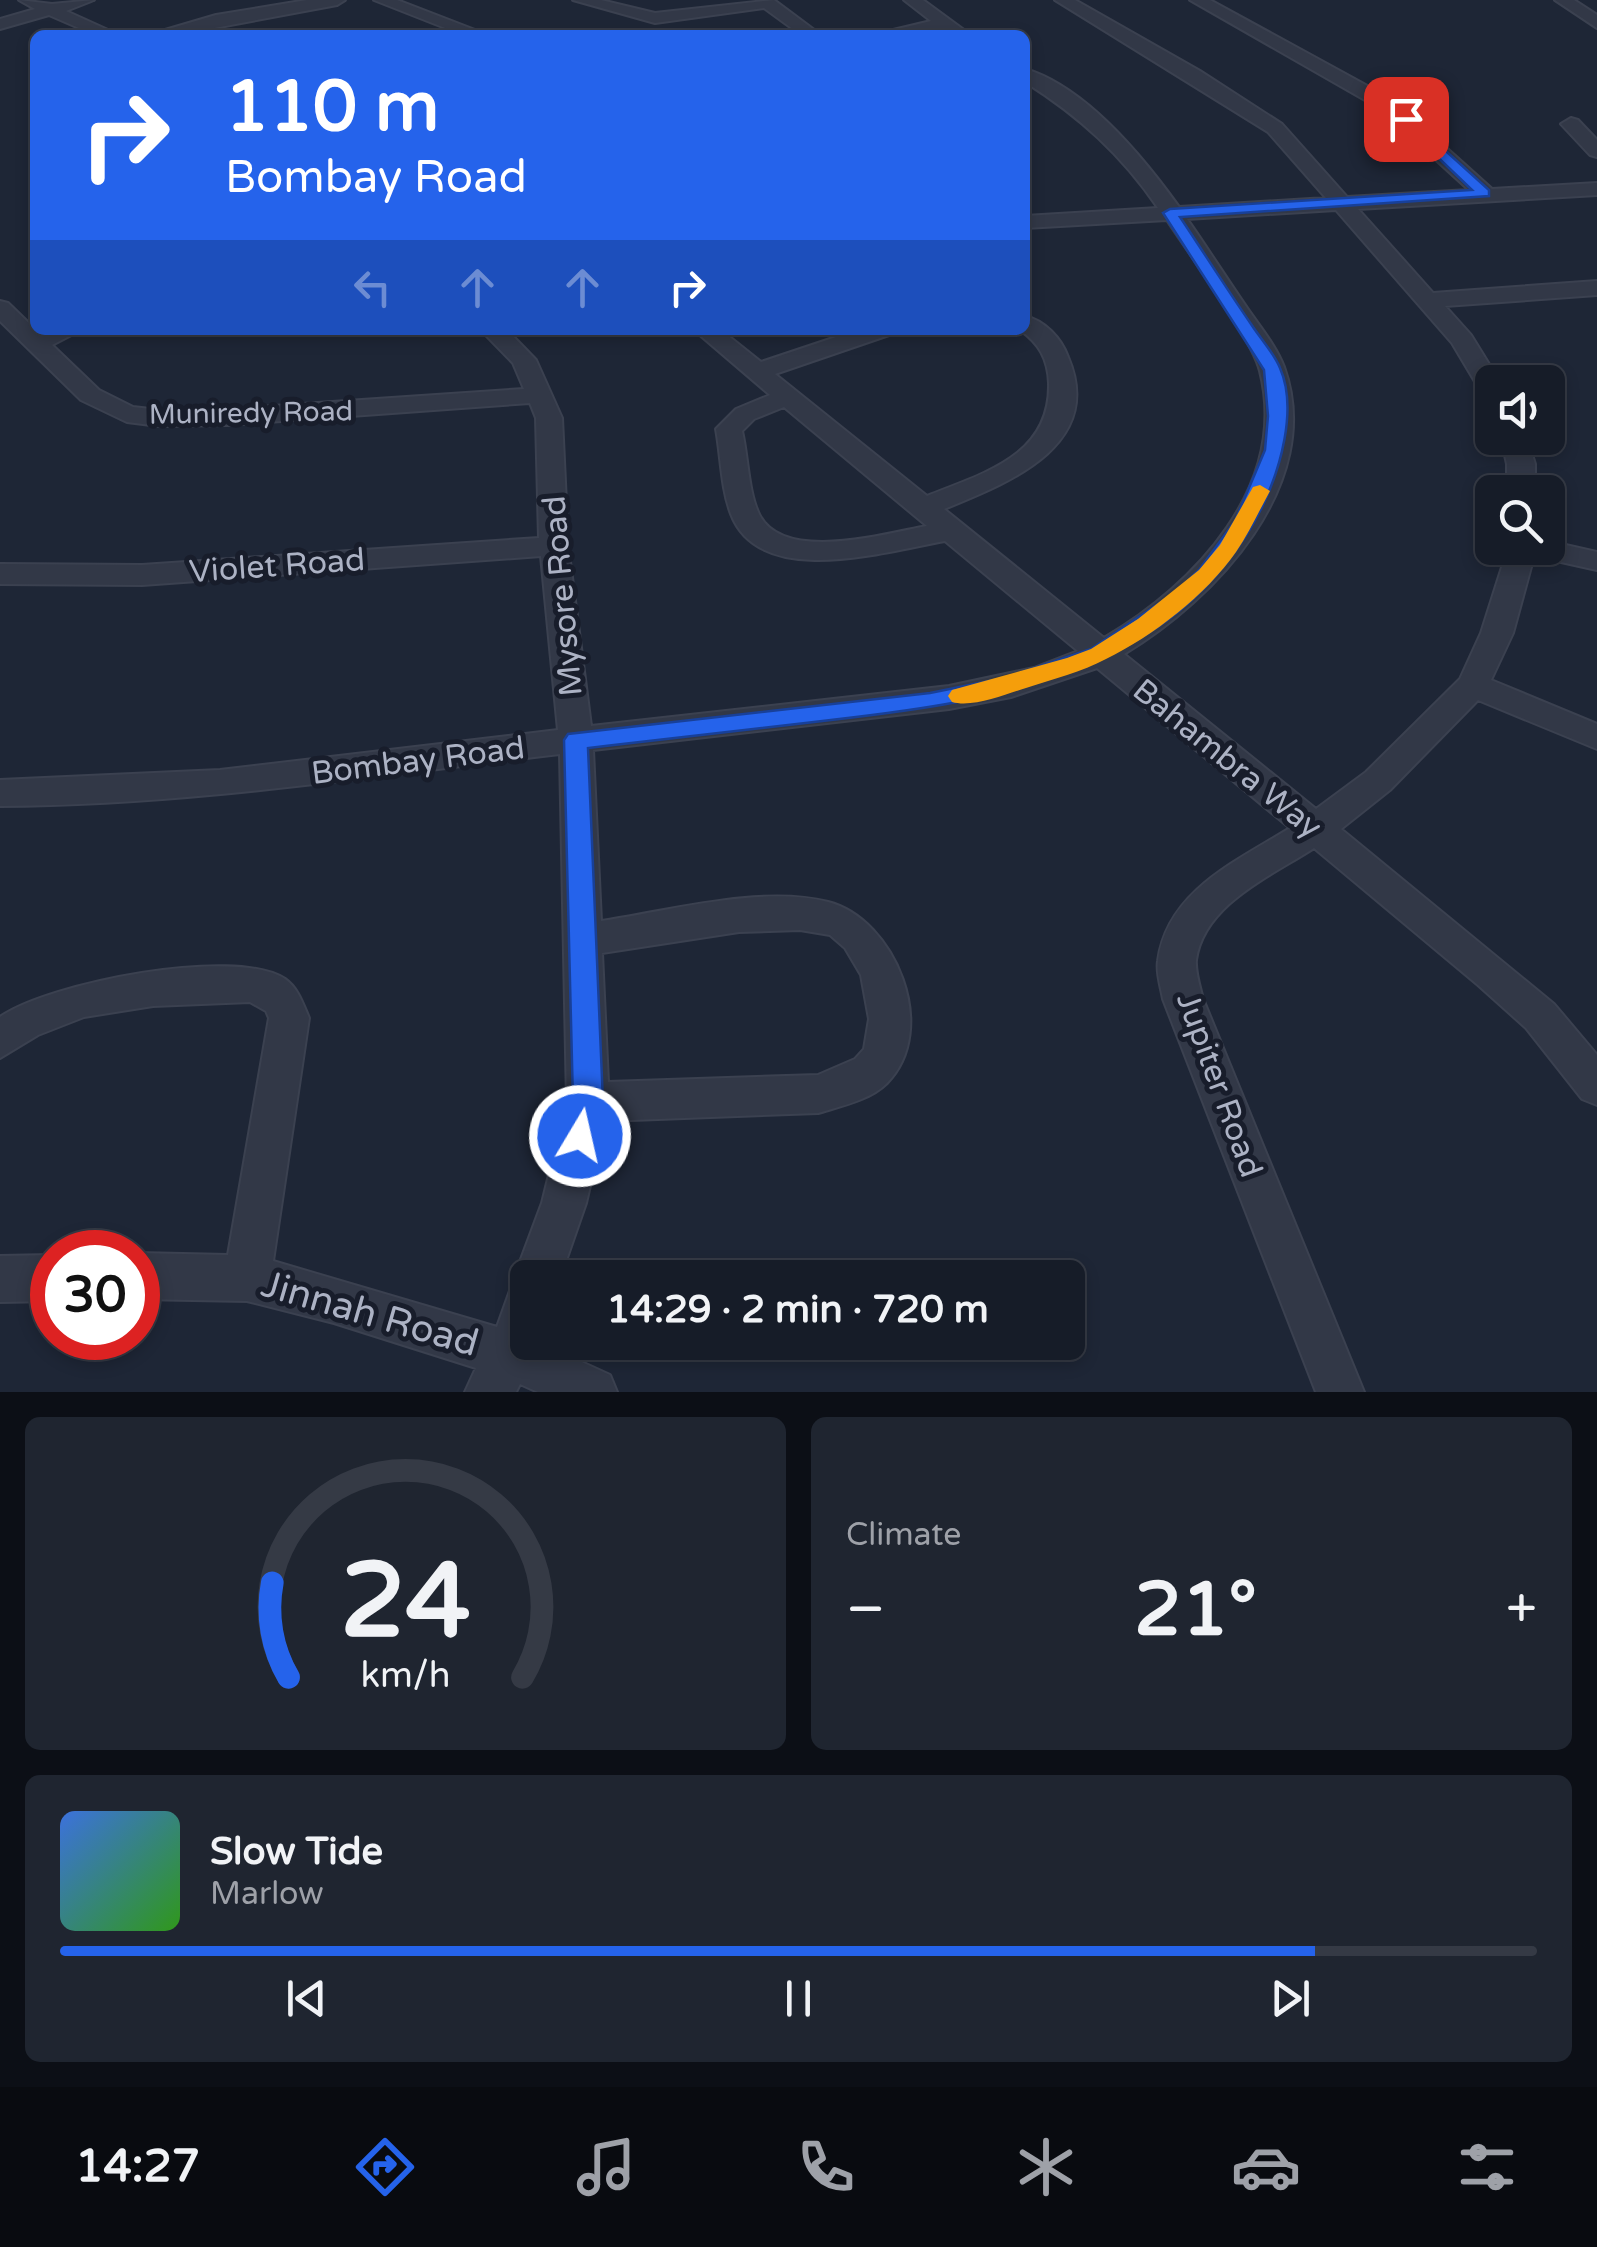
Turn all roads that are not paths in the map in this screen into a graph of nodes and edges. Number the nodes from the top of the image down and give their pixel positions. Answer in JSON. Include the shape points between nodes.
{"nodes":[{"id":1,"x":26,"y":0,"type":"edge"},
{"id":2,"x":86,"y":0,"type":"edge"},
{"id":3,"x":337,"y":0,"type":"edge"},
{"id":4,"x":382,"y":0,"type":"edge"},
{"id":5,"x":912,"y":0,"type":"edge"},
{"id":6,"x":1063,"y":0,"type":"edge"},
{"id":7,"x":1198,"y":0,"type":"edge"},
{"id":8,"x":1563,"y":0,"type":"edge"},
{"id":9,"x":595,"y":2,"type":"edge"},
{"id":10,"x":765,"y":2,"type":"edge"},
{"id":11,"x":52,"y":10,"type":"junction"},
{"id":12,"x":1591,"y":20,"type":"edge"},
{"id":13,"x":945,"y":23,"type":"junction"},
{"id":14,"x":0,"y":24,"type":"edge"},
{"id":15,"x":98,"y":30,"type":"edge"},
{"id":16,"x":177,"y":30,"type":"edge"},
{"id":17,"x":465,"y":30,"type":"edge"},
{"id":18,"x":805,"y":30,"type":"edge"},
{"id":19,"x":908,"y":30,"type":"edge"},
{"id":20,"x":956,"y":30,"type":"edge"},
{"id":21,"x":1030,"y":78,"type":"edge"},
{"id":22,"x":1571,"y":124,"type":"dead end"},
{"id":23,"x":1597,"y":152,"type":"edge"},
{"id":24,"x":1597,"y":188,"type":"edge"},
{"id":25,"x":1484,"y":193,"type":"junction"},
{"id":26,"x":1338,"y":205,"type":"junction"},
{"id":27,"x":1170,"y":213,"type":"junction"},
{"id":28,"x":1030,"y":222,"type":"edge"},
{"id":29,"x":1597,"y":288,"type":"edge"},
{"id":30,"x":1428,"y":300,"type":"junction"},
{"id":31,"x":0,"y":308,"type":"edge"},
{"id":32,"x":1030,"y":327,"type":"edge"},
{"id":33,"x":55,"y":335,"type":"edge"},
{"id":34,"x":499,"y":335,"type":"edge"},
{"id":35,"x":713,"y":335,"type":"edge"},
{"id":36,"x":865,"y":335,"type":"edge"},
{"id":37,"x":36,"y":342,"type":"junction"},
{"id":38,"x":1477,"y":365,"type":"edge"},
{"id":39,"x":760,"y":371,"type":"junction"},
{"id":40,"x":542,"y":396,"type":"junction"},
{"id":41,"x":788,"y":397,"type":"junction"},
{"id":42,"x":925,"y":507,"type":"junction"},
{"id":43,"x":954,"y":531,"type":"junction"},
{"id":44,"x":554,"y":546,"type":"junction"},
{"id":45,"x":1565,"y":554,"type":"edge"},
{"id":46,"x":1597,"y":561,"type":"edge"},
{"id":47,"x":1517,"y":565,"type":"edge"},
{"id":48,"x":0,"y":574,"type":"edge"},
{"id":49,"x":1099,"y":654,"type":"junction"},
{"id":50,"x":1472,"y":686,"type":"junction"},
{"id":51,"x":1597,"y":737,"type":"edge"},
{"id":52,"x":576,"y":740,"type":"junction"},
{"id":53,"x":0,"y":793,"type":"edge"},
{"id":54,"x":1314,"y":830,"type":"junction"},
{"id":55,"x":583,"y":940,"type":"junction"},
{"id":56,"x":0,"y":1040,"type":"edge"},
{"id":57,"x":1597,"y":1086,"type":"edge"},
{"id":58,"x":588,"y":1102,"type":"junction"},
{"id":59,"x":543,"y":1260,"type":"edge"},
{"id":60,"x":160,"y":1276,"type":"edge"},
{"id":61,"x":30,"y":1278,"type":"edge"},
{"id":62,"x":247,"y":1278,"type":"junction"},
{"id":63,"x":0,"y":1279,"type":"edge"},
{"id":64,"x":510,"y":1350,"type":"edge"},
{"id":65,"x":500,"y":1374,"type":"edge"},
{"id":66,"x":593,"y":1392,"type":"edge"},
{"id":67,"x":1340,"y":1392,"type":"edge"}],
"edges":[{"from":1,"to":11,"type":"street"},
{"from":2,"to":11,"type":"street"},
{"from":3,"to":16,"type":"street"},
{"from":4,"to":17,"type":"street"},
{"from":5,"to":13,"type":"street"},
{"from":6,"to":26,"type":"street","via":[[1250,110],[1274,128]]},
{"from":7,"to":25,"type":"street","via":[[1386,104]]},
{"from":8,"to":12,"type":"street"},
{"from":9,"to":10,"type":"street","via":[[668,18]]},
{"from":10,"to":18,"type":"street"},
{"from":11,"to":14,"type":"street"},
{"from":11,"to":15,"type":"street"},
{"from":13,"to":19,"type":"street"},
{"from":13,"to":20,"type":"street"},
{"from":21,"to":27,"type":"street","name":"Bombay Road","via":[[1107,133]]},
{"from":22,"to":23,"type":"street"},
{"from":24,"to":25,"type":"street"},
{"from":25,"to":26,"type":"street"},
{"from":26,"to":27,"type":"street"},
{"from":26,"to":30,"type":"street"},
{"from":27,"to":28,"type":"street"},
{"from":27,"to":49,"type":"street","name":"Bombay Road","via":[[1272,370],[1274,450],[1244,522],[1206,574]]},
{"from":29,"to":30,"type":"street"},
{"from":30,"to":38,"type":"street"},
{"from":31,"to":37,"type":"street","name":"Muniredy Road"},
{"from":32,"to":42,"type":"street","via":[[1056,354],[1056,428],[1041,447],[998,475]]},
{"from":33,"to":37,"type":"street"},
{"from":34,"to":40,"type":"street","name":"Mysore Road","via":[[524,360]]},
{"from":35,"to":39,"type":"street","name":"Bahambra Way"},
{"from":36,"to":39,"type":"street"},
{"from":37,"to":40,"type":"street","name":"Muniredy Road","via":[[110,408],[159,418]]},
{"from":39,"to":41,"type":"street","name":"Bahambra Way"},
{"from":40,"to":44,"type":"street","name":"Mysore Road","via":[[549,418]]},
{"from":41,"to":42,"type":"street","name":"Bahambra Way"},
{"from":41,"to":43,"type":"street","via":[[736,419],[728,429],[745,514],[762,536],[786,548],[828,552]]},
{"from":42,"to":43,"type":"street","name":"Bahambra Way"},
{"from":43,"to":49,"type":"street","name":"Bahambra Way"},
{"from":44,"to":48,"type":"street","name":"Violet Road","via":[[142,575]]},
{"from":44,"to":52,"type":"street","name":"Mysore Road"},
{"from":45,"to":46,"type":"street"},
{"from":47,"to":50,"type":"street","name":"Jupiter Road"},
{"from":49,"to":52,"type":"street","name":"Bombay Road","via":[[1007,686],[930,701]]},
{"from":49,"to":54,"type":"street","name":"Bahambra Way"},
{"from":50,"to":51,"type":"street"},
{"from":50,"to":54,"type":"street","name":"Jupiter Road","via":[[1378,781]]},
{"from":52,"to":53,"type":"street","name":"Bombay Road","via":[[214,786]]},
{"from":52,"to":55,"type":"street","name":"Mysore Road"},
{"from":54,"to":57,"type":"street","name":"Bahambra Way","via":[[1540,1016]]},
{"from":54,"to":67,"type":"street","name":"Jupiter Road","via":[[1222,888],[1185,929],[1176,964],[1184,999]]},
{"from":55,"to":58,"type":"street","name":"Mysore Road"},
{"from":55,"to":58,"type":"street","via":[[768,916],[829,917],[847,925],[879,966],[889,1026],[883,1056],[870,1073],[818,1094]]},
{"from":56,"to":62,"type":"street","via":[[33,1015],[110,996],[250,985],[280,999],[289,1018],[284,1063]]},
{"from":58,"to":59,"type":"street","name":"Mysore Road"},
{"from":60,"to":62,"type":"street","name":"Jinnah Road"},
{"from":61,"to":63,"type":"street"},
{"from":62,"to":65,"type":"street","name":"Jinnah Road","via":[[334,1300]]},
{"from":64,"to":65,"type":"street"},
{"from":65,"to":66,"type":"street","name":"Jinnah Road"}]}
